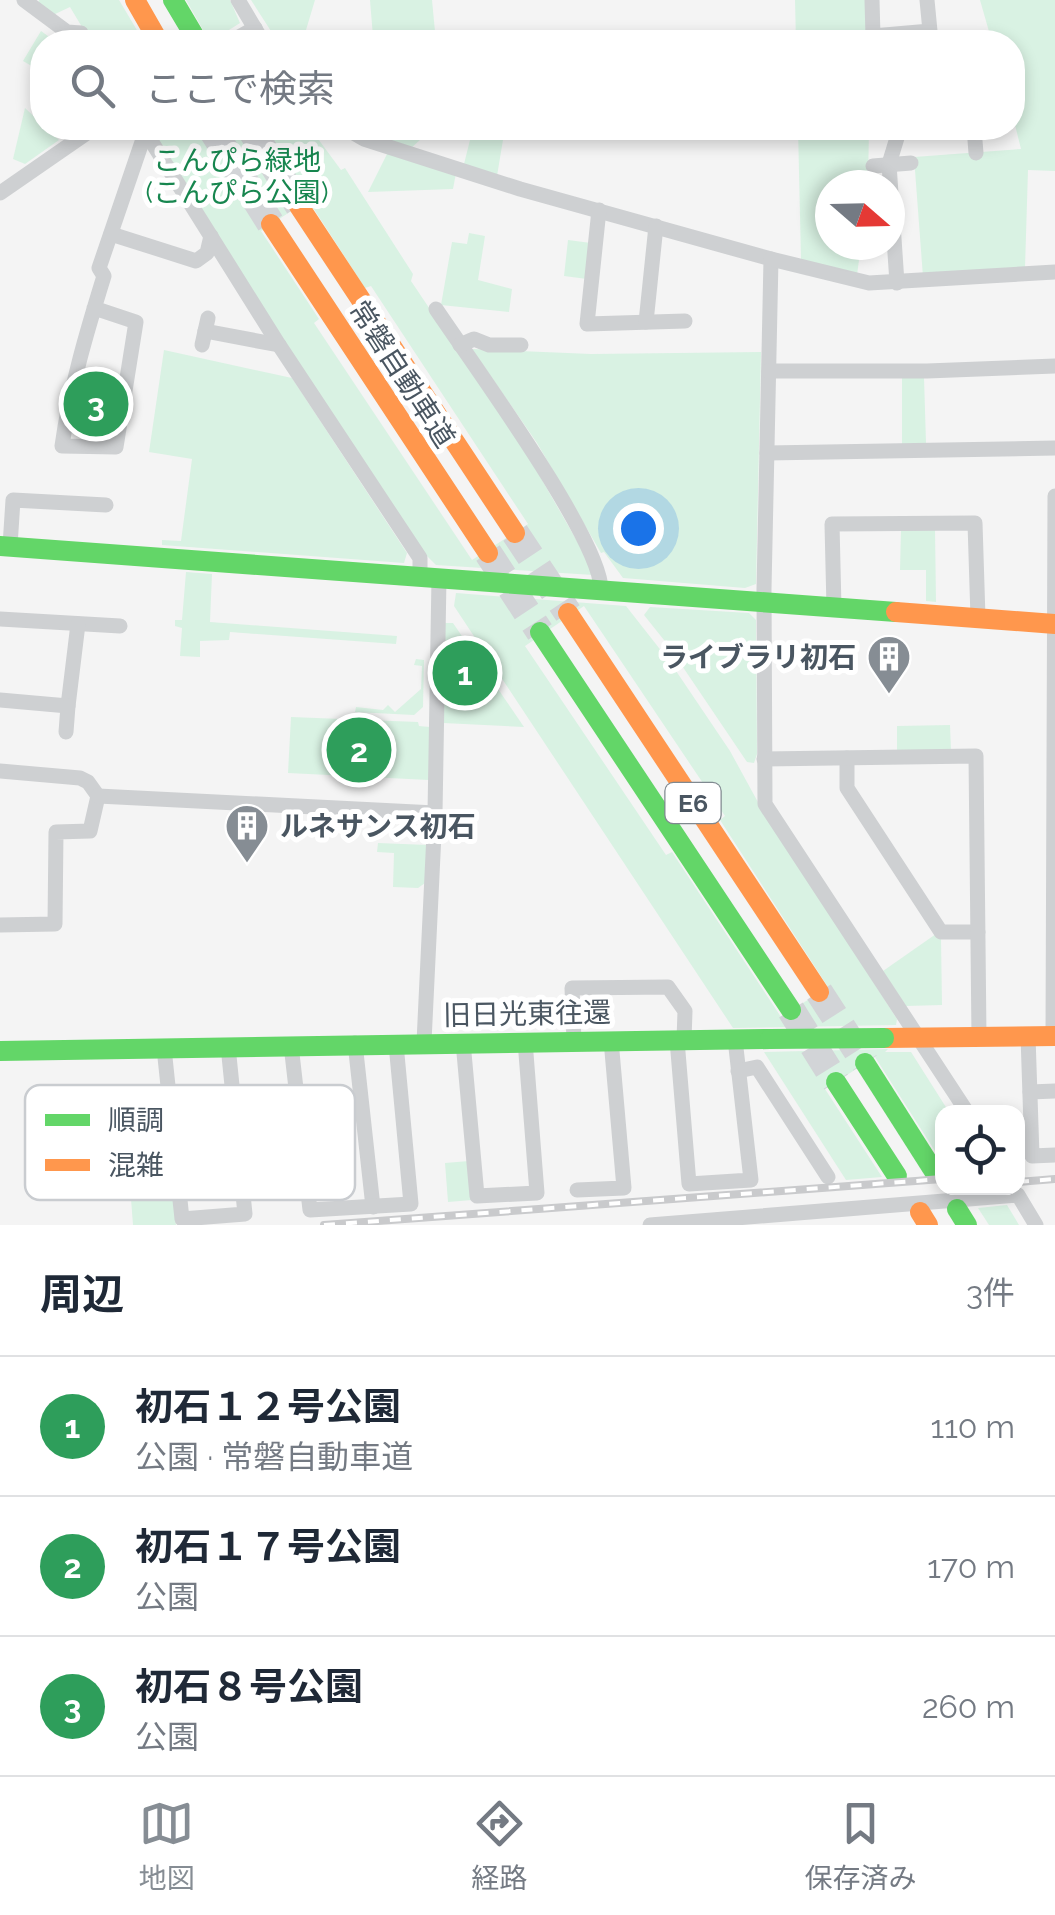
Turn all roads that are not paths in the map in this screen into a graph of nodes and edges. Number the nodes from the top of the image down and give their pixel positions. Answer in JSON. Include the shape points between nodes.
{"nodes":[{"id":1,"x":24,"y":0,"type":"edge"},
{"id":2,"x":135,"y":0,"type":"edge"},
{"id":3,"x":172,"y":0,"type":"edge"},
{"id":4,"x":238,"y":0,"type":"edge"},
{"id":5,"x":872,"y":0,"type":"edge"},
{"id":6,"x":927,"y":0,"type":"edge"},
{"id":7,"x":64,"y":30,"type":"edge"},
{"id":8,"x":152,"y":30,"type":"edge"},
{"id":9,"x":191,"y":30,"type":"edge"},
{"id":10,"x":256,"y":30,"type":"edge"},
{"id":11,"x":874,"y":30,"type":"edge"},
{"id":12,"x":929,"y":30,"type":"edge"},
{"id":13,"x":77,"y":140,"type":"edge"},
{"id":14,"x":143,"y":140,"type":"edge"},
{"id":15,"x":152,"y":140,"type":"edge"},
{"id":16,"x":367,"y":140,"type":"edge"},
{"id":17,"x":894,"y":140,"type":"edge"},
{"id":18,"x":975,"y":140,"type":"edge"},
{"id":19,"x":976,"y":152,"type":"dead end"},
{"id":20,"x":911,"y":162,"type":"dead end"},
{"id":21,"x":881,"y":165,"type":"junction"},
{"id":22,"x":0,"y":193,"type":"edge"},
{"id":23,"x":298,"y":206,"type":"tunnel mouth"},
{"id":24,"x":599,"y":210,"type":"junction"},
{"id":25,"x":271,"y":224,"type":"tunnel mouth"},
{"id":26,"x":656,"y":226,"type":"junction"},
{"id":27,"x":111,"y":234,"type":"junction"},
{"id":28,"x":211,"y":236,"type":"junction"},
{"id":29,"x":770,"y":259,"type":"junction"},
{"id":30,"x":1055,"y":272,"type":"edge"},
{"id":31,"x":897,"y":282,"type":"junction"},
{"id":32,"x":94,"y":308,"type":"junction"},
{"id":33,"x":436,"y":309,"type":"dead end"},
{"id":34,"x":685,"y":321,"type":"dead end"},
{"id":35,"x":646,"y":322,"type":"junction"},
{"id":36,"x":205,"y":331,"type":"dead end"},
{"id":37,"x":279,"y":345,"type":"junction"},
{"id":38,"x":460,"y":345,"type":"junction"},
{"id":39,"x":521,"y":345,"type":"dead end"},
{"id":40,"x":1055,"y":366,"type":"edge"},
{"id":41,"x":768,"y":371,"type":"junction"},
{"id":42,"x":1055,"y":448,"type":"edge"},
{"id":43,"x":766,"y":453,"type":"junction"},
{"id":44,"x":1055,"y":496,"type":"edge"},
{"id":45,"x":106,"y":505,"type":"dead end"},
{"id":46,"x":1054,"y":518,"type":"edge"},
{"id":47,"x":515,"y":533,"type":"tunnel mouth"},
{"id":48,"x":5,"y":546,"type":"edge"},
{"id":49,"x":488,"y":553,"type":"tunnel mouth"},
{"id":50,"x":1054,"y":574,"type":"edge"},
{"id":51,"x":429,"y":577,"type":"junction"},
{"id":52,"x":602,"y":590,"type":"junction"},
{"id":53,"x":764,"y":602,"type":"junction"},
{"id":54,"x":834,"y":608,"type":"junction"},
{"id":55,"x":568,"y":613,"type":"tunnel mouth"},
{"id":56,"x":978,"y":618,"type":"junction"},
{"id":57,"x":0,"y":619,"type":"edge"},
{"id":58,"x":78,"y":624,"type":"junction"},
{"id":59,"x":1054,"y":624,"type":"edge"},
{"id":60,"x":120,"y":626,"type":"dead end"},
{"id":61,"x":540,"y":632,"type":"tunnel mouth"},
{"id":62,"x":0,"y":700,"type":"edge"},
{"id":63,"x":68,"y":706,"type":"junction"},
{"id":64,"x":66,"y":732,"type":"dead end"},
{"id":65,"x":846,"y":758,"type":"junction"},
{"id":66,"x":764,"y":759,"type":"junction"},
{"id":67,"x":1054,"y":759,"type":"edge"},
{"id":68,"x":0,"y":771,"type":"edge"},
{"id":69,"x":98,"y":796,"type":"junction"},
{"id":70,"x":434,"y":813,"type":"junction"},
{"id":71,"x":0,"y":925,"type":"edge"},
{"id":72,"x":978,"y":932,"type":"junction"},
{"id":73,"x":819,"y":992,"type":"tunnel mouth"},
{"id":74,"x":791,"y":1010,"type":"tunnel mouth"},
{"id":75,"x":979,"y":1036,"type":"junction"},
{"id":76,"x":1028,"y":1036,"type":"junction"},
{"id":77,"x":1054,"y":1036,"type":"edge"},
{"id":78,"x":917,"y":1037,"type":"junction"},
{"id":79,"x":734,"y":1039,"type":"junction"},
{"id":80,"x":574,"y":1040,"type":"junction"},
{"id":81,"x":611,"y":1040,"type":"junction"},
{"id":82,"x":681,"y":1040,"type":"junction"},
{"id":83,"x":525,"y":1041,"type":"junction"},
{"id":84,"x":424,"y":1042,"type":"junction"},
{"id":85,"x":463,"y":1042,"type":"junction"},
{"id":86,"x":355,"y":1044,"type":"junction"},
{"id":87,"x":396,"y":1044,"type":"junction"},
{"id":88,"x":291,"y":1045,"type":"junction"},
{"id":89,"x":228,"y":1046,"type":"junction"},
{"id":90,"x":164,"y":1048,"type":"junction"},
{"id":91,"x":0,"y":1050,"type":"edge"},
{"id":92,"x":865,"y":1063,"type":"tunnel mouth"},
{"id":93,"x":738,"y":1070,"type":"junction"},
{"id":94,"x":836,"y":1082,"type":"tunnel mouth"},
{"id":95,"x":168,"y":1085,"type":"edge"},
{"id":96,"x":232,"y":1085,"type":"edge"},
{"id":97,"x":296,"y":1085,"type":"edge"},
{"id":98,"x":1030,"y":1092,"type":"junction"},
{"id":99,"x":1055,"y":1092,"type":"edge"},
{"id":100,"x":961,"y":1105,"type":"edge"},
{"id":101,"x":1055,"y":1154,"type":"edge"},
{"id":102,"x":935,"y":1173,"type":"dead end"},
{"id":103,"x":897,"y":1176,"type":"dead end"},
{"id":104,"x":828,"y":1177,"type":"dead end"},
{"id":105,"x":577,"y":1190,"type":"dead end"},
{"id":106,"x":180,"y":1200,"type":"edge"},
{"id":107,"x":244,"y":1200,"type":"edge"},
{"id":108,"x":309,"y":1200,"type":"edge"},
{"id":109,"x":372,"y":1208,"type":"junction"},
{"id":110,"x":849,"y":1209,"type":"junction"},
{"id":111,"x":650,"y":1225,"type":"edge"},
{"id":112,"x":859,"y":1225,"type":"edge"},
{"id":113,"x":1036,"y":1225,"type":"edge"}],
"edges":[{"from":1,"to":7,"type":"street"},
{"from":2,"to":8,"type":"main road"},
{"from":3,"to":9,"type":"main road"},
{"from":4,"to":10,"type":"street"},
{"from":5,"to":11,"type":"street"},
{"from":6,"to":12,"type":"street"},
{"from":13,"to":22,"type":"street"},
{"from":14,"to":27,"type":"street"},
{"from":15,"to":28,"type":"street"},
{"from":16,"to":24,"type":"street"},
{"from":17,"to":21,"type":"street"},
{"from":18,"to":19,"type":"street"},
{"from":20,"to":21,"type":"street"},
{"from":21,"to":31,"type":"street"},
{"from":23,"to":47,"type":"main road","name":"常磐自動車道"},
{"from":24,"to":26,"type":"street"},
{"from":24,"to":35,"type":"street","via":[[587,324]]},
{"from":25,"to":49,"type":"main road","name":"常磐自動車道"},
{"from":26,"to":29,"type":"street"},
{"from":26,"to":35,"type":"street"},
{"from":27,"to":28,"type":"street","via":[[196,261],[208,253]]},
{"from":27,"to":32,"type":"street"},
{"from":28,"to":37,"type":"street"},
{"from":29,"to":31,"type":"street","via":[[869,283]]},
{"from":29,"to":41,"type":"street"},
{"from":30,"to":31,"type":"street"},
{"from":32,"to":32,"type":"street","via":[[62,446],[116,448],[136,322]]},
{"from":33,"to":38,"type":"street"},
{"from":34,"to":35,"type":"street"},
{"from":36,"to":37,"type":"street"},
{"from":37,"to":51,"type":"street"},
{"from":38,"to":39,"type":"street","via":[[474,339]]},
{"from":38,"to":52,"type":"street","via":[[596,561]]},
{"from":40,"to":41,"type":"street"},
{"from":41,"to":43,"type":"street"},
{"from":42,"to":43,"type":"street"},
{"from":43,"to":53,"type":"street"},
{"from":44,"to":46,"type":"street"},
{"from":45,"to":48,"type":"street","via":[[14,500]]},
{"from":46,"to":50,"type":"street"},
{"from":48,"to":51,"type":"main road"},
{"from":50,"to":59,"type":"street"},
{"from":51,"to":52,"type":"main road"},
{"from":51,"to":70,"type":"street"},
{"from":52,"to":53,"type":"main road"},
{"from":53,"to":54,"type":"main road"},
{"from":53,"to":66,"type":"street"},
{"from":54,"to":56,"type":"main road"},
{"from":54,"to":56,"type":"street","via":[[832,524],[975,522]]},
{"from":55,"to":73,"type":"main road","number":"E6"},
{"from":56,"to":59,"type":"main road"},
{"from":57,"to":58,"type":"street"},
{"from":58,"to":60,"type":"street"},
{"from":58,"to":63,"type":"street"},
{"from":59,"to":67,"type":"street"},
{"from":61,"to":74,"type":"main road","number":"E6"},
{"from":62,"to":63,"type":"street"},
{"from":63,"to":64,"type":"street"},
{"from":65,"to":66,"type":"street"},
{"from":65,"to":72,"type":"street","via":[[848,788],[941,932]]},
{"from":65,"to":72,"type":"street","via":[[976,756]]},
{"from":66,"to":78,"type":"street","via":[[769,812]]},
{"from":67,"to":77,"type":"street"},
{"from":68,"to":69,"type":"street","via":[[80,778]]},
{"from":69,"to":70,"type":"street"},
{"from":69,"to":71,"type":"street","via":[[90,831],[56,832],[55,924]]},
{"from":70,"to":84,"type":"street"},
{"from":72,"to":75,"type":"street"},
{"from":75,"to":76,"type":"main road","name":"旧日光東往還"},
{"from":75,"to":78,"type":"main road","name":"旧日光東往還"},
{"from":76,"to":77,"type":"main road","name":"旧日光東往還"},
{"from":76,"to":98,"type":"street"},
{"from":78,"to":79,"type":"main road","name":"旧日光東往還","bridge":true},
{"from":78,"to":100,"type":"street"},
{"from":79,"to":82,"type":"main road","name":"旧日光東往還"},
{"from":79,"to":93,"type":"street"},
{"from":80,"to":81,"type":"main road","name":"旧日光東往還"},
{"from":80,"to":82,"type":"street","via":[[572,988],[649,987],[668,987],[685,1011]]},
{"from":80,"to":83,"type":"main road","name":"旧日光東往還"},
{"from":81,"to":82,"type":"main road","name":"旧日光東往還"},
{"from":81,"to":105,"type":"street","via":[[624,1188]]},
{"from":82,"to":93,"type":"street","via":[[689,1184],[750,1180]]},
{"from":83,"to":85,"type":"main road","name":"旧日光東往還"},
{"from":83,"to":85,"type":"street","via":[[536,1193],[477,1196]]},
{"from":84,"to":85,"type":"main road","name":"旧日光東往還"},
{"from":84,"to":87,"type":"main road","name":"旧日光東往還"},
{"from":86,"to":87,"type":"main road","name":"旧日光東往還"},
{"from":86,"to":88,"type":"main road","name":"旧日光東往還"},
{"from":86,"to":109,"type":"street"},
{"from":87,"to":109,"type":"street","via":[[410,1204]]},
{"from":88,"to":89,"type":"main road","name":"旧日光東往還"},
{"from":88,"to":97,"type":"street"},
{"from":89,"to":90,"type":"main road","name":"旧日光東往還"},
{"from":89,"to":96,"type":"street"},
{"from":90,"to":91,"type":"main road","name":"旧日光東往還"},
{"from":90,"to":95,"type":"street"},
{"from":92,"to":102,"type":"main road"},
{"from":93,"to":104,"type":"street","via":[[757,1067]]},
{"from":94,"to":103,"type":"main road"},
{"from":98,"to":99,"type":"street"},
{"from":98,"to":101,"type":"street","via":[[1032,1156]]},
{"from":106,"to":107,"type":"street","via":[[182,1219],[245,1214]]},
{"from":108,"to":109,"type":"street","via":[[310,1210]]},
{"from":110,"to":111,"type":"street"},
{"from":110,"to":112,"type":"street"},
{"from":110,"to":113,"type":"street","via":[[1018,1196]]}]}
